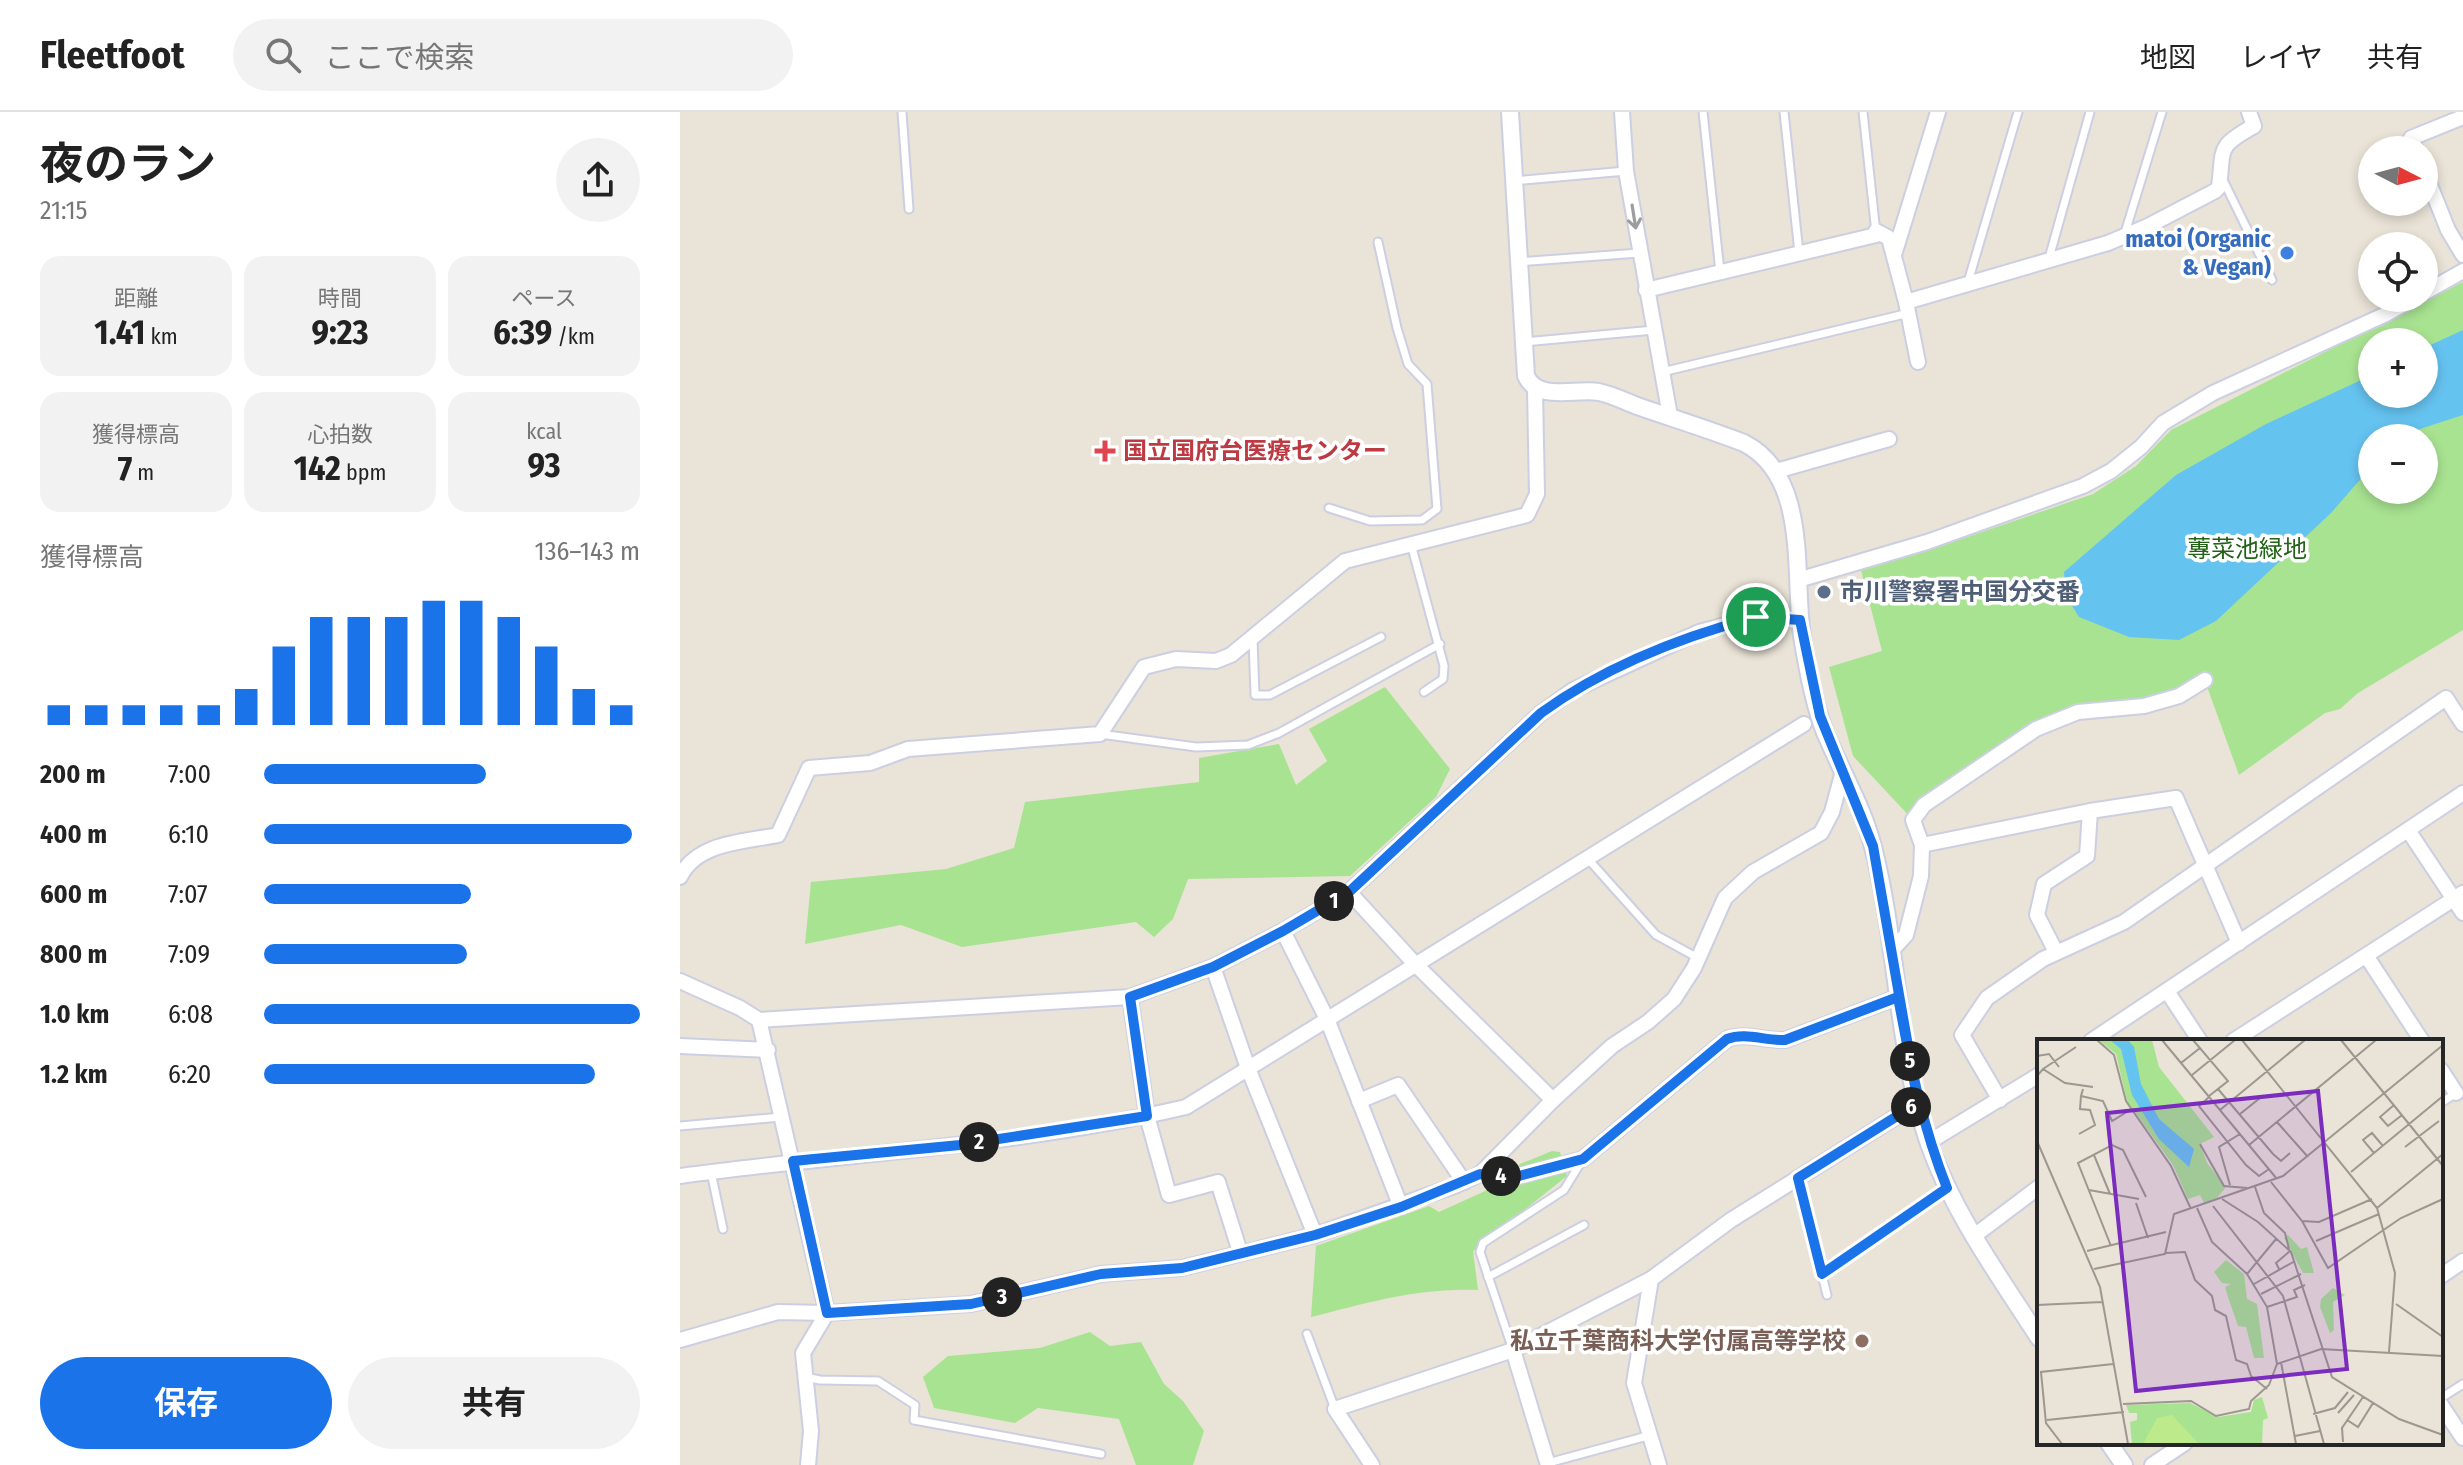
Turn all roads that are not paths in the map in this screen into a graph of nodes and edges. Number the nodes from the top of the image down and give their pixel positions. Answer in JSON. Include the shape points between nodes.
{"nodes":[{"id":1,"x":902,"y":112,"type":"edge"},
{"id":2,"x":1510,"y":112,"type":"edge"},
{"id":3,"x":1622,"y":112,"type":"edge"},
{"id":4,"x":1703,"y":112,"type":"edge"},
{"id":5,"x":1784,"y":112,"type":"edge"},
{"id":6,"x":1863,"y":112,"type":"edge"},
{"id":7,"x":1938,"y":112,"type":"edge"},
{"id":8,"x":2018,"y":112,"type":"edge"},
{"id":9,"x":2090,"y":112,"type":"edge"},
{"id":10,"x":2162,"y":112,"type":"edge"},
{"id":11,"x":2249,"y":112,"type":"edge"},
{"id":12,"x":2463,"y":117,"type":"edge"},
{"id":13,"x":2416,"y":136,"type":"edge"},
{"id":14,"x":1626,"y":171,"type":"junction"},
{"id":15,"x":2220,"y":174,"type":"junction"},
{"id":16,"x":1513,"y":181,"type":"junction"},
{"id":17,"x":2438,"y":205,"type":"edge"},
{"id":18,"x":909,"y":209,"type":"dead end"},
{"id":19,"x":1876,"y":233,"type":"junction"},
{"id":20,"x":2124,"y":236,"type":"junction"},
{"id":21,"x":1378,"y":242,"type":"dead end"},
{"id":22,"x":1639,"y":253,"type":"junction"},
{"id":23,"x":1799,"y":253,"type":"junction"},
{"id":24,"x":1894,"y":255,"type":"junction"},
{"id":25,"x":2463,"y":255,"type":"edge"},
{"id":26,"x":2049,"y":260,"type":"junction"},
{"id":27,"x":1518,"y":262,"type":"junction"},
{"id":28,"x":2463,"y":271,"type":"edge"},
{"id":29,"x":1720,"y":272,"type":"junction"},
{"id":30,"x":2272,"y":280,"type":"dead end"},
{"id":31,"x":1967,"y":284,"type":"junction"},
{"id":32,"x":2438,"y":285,"type":"edge"},
{"id":33,"x":1646,"y":290,"type":"junction"},
{"id":34,"x":1908,"y":308,"type":"junction"},
{"id":35,"x":2389,"y":312,"type":"edge"},
{"id":36,"x":1654,"y":330,"type":"junction"},
{"id":37,"x":1524,"y":342,"type":"junction"},
{"id":38,"x":1918,"y":362,"type":"dead end"},
{"id":39,"x":1662,"y":372,"type":"junction"},
{"id":40,"x":1535,"y":389,"type":"junction"},
{"id":41,"x":1670,"y":416,"type":"junction"},
{"id":42,"x":1889,"y":439,"type":"dead end"},
{"id":43,"x":1776,"y":471,"type":"junction"},
{"id":44,"x":1329,"y":508,"type":"dead end"},
{"id":45,"x":1411,"y":544,"type":"junction"},
{"id":46,"x":1798,"y":580,"type":"junction"},
{"id":47,"x":1800,"y":620,"type":"junction"},
{"id":48,"x":1253,"y":637,"type":"junction"},
{"id":49,"x":1381,"y":637,"type":"dead end"},
{"id":50,"x":1440,"y":644,"type":"junction"},
{"id":51,"x":2205,"y":680,"type":"dead end"},
{"id":52,"x":1424,"y":692,"type":"dead end"},
{"id":53,"x":1804,"y":724,"type":"dead end"},
{"id":54,"x":2463,"y":724,"type":"edge"},
{"id":55,"x":1100,"y":734,"type":"junction"},
{"id":56,"x":1843,"y":771,"type":"junction"},
{"id":57,"x":2463,"y":793,"type":"edge"},
{"id":58,"x":2090,"y":811,"type":"junction"},
{"id":59,"x":2408,"y":830,"type":"junction"},
{"id":60,"x":1922,"y":845,"type":"junction"},
{"id":61,"x":1587,"y":859,"type":"junction"},
{"id":62,"x":2207,"y":866,"type":"junction"},
{"id":63,"x":680,"y":877,"type":"edge"},
{"id":64,"x":1349,"y":892,"type":"junction"},
{"id":65,"x":2458,"y":896,"type":"edge"},
{"id":66,"x":2463,"y":913,"type":"edge"},
{"id":67,"x":1283,"y":931,"type":"junction"},
{"id":68,"x":2239,"y":943,"type":"junction"},
{"id":69,"x":1891,"y":951,"type":"junction"},
{"id":70,"x":2056,"y":952,"type":"junction"},
{"id":71,"x":2367,"y":957,"type":"junction"},
{"id":72,"x":1698,"y":958,"type":"junction"},
{"id":73,"x":1416,"y":965,"type":"junction"},
{"id":74,"x":1213,"y":967,"type":"junction"},
{"id":75,"x":680,"y":981,"type":"edge"},
{"id":76,"x":2167,"y":991,"type":"junction"},
{"id":77,"x":1130,"y":997,"type":"junction"},
{"id":78,"x":1898,"y":997,"type":"junction"},
{"id":79,"x":1327,"y":1019,"type":"junction"},
{"id":80,"x":759,"y":1020,"type":"junction"},
{"id":81,"x":2094,"y":1039,"type":"edge"},
{"id":82,"x":2199,"y":1039,"type":"edge"},
{"id":83,"x":2236,"y":1039,"type":"edge"},
{"id":84,"x":2421,"y":1039,"type":"edge"},
{"id":85,"x":680,"y":1046,"type":"edge"},
{"id":86,"x":768,"y":1050,"type":"junction"},
{"id":87,"x":1248,"y":1068,"type":"junction"},
{"id":88,"x":2443,"y":1073,"type":"edge"},
{"id":89,"x":2037,"y":1076,"type":"edge"},
{"id":90,"x":2456,"y":1093,"type":"joint"},
{"id":91,"x":1553,"y":1100,"type":"junction"},
{"id":92,"x":2000,"y":1100,"type":"junction"},
{"id":93,"x":1359,"y":1101,"type":"junction"},
{"id":94,"x":2443,"y":1102,"type":"edge"},
{"id":95,"x":1918,"y":1103,"type":"junction"},
{"id":96,"x":1147,"y":1116,"type":"junction"},
{"id":97,"x":783,"y":1117,"type":"junction"},
{"id":98,"x":680,"y":1126,"type":"edge"},
{"id":99,"x":1929,"y":1142,"type":"junction"},
{"id":100,"x":1583,"y":1159,"type":"junction"},
{"id":101,"x":793,"y":1161,"type":"junction"},
{"id":102,"x":711,"y":1172,"type":"junction"},
{"id":103,"x":1480,"y":1174,"type":"junction"},
{"id":104,"x":680,"y":1176,"type":"edge"},
{"id":105,"x":1798,"y":1178,"type":"junction"},
{"id":106,"x":1464,"y":1182,"type":"junction"},
{"id":107,"x":1947,"y":1188,"type":"junction"},
{"id":108,"x":2037,"y":1189,"type":"edge"},
{"id":109,"x":1401,"y":1207,"type":"junction"},
{"id":110,"x":1584,"y":1225,"type":"dead end"},
{"id":111,"x":723,"y":1229,"type":"dead end"},
{"id":112,"x":1315,"y":1235,"type":"junction"},
{"id":113,"x":1974,"y":1236,"type":"junction"},
{"id":114,"x":1240,"y":1252,"type":"junction"},
{"id":115,"x":2463,"y":1261,"type":"edge"},
{"id":116,"x":1822,"y":1274,"type":"junction"},
{"id":117,"x":2443,"y":1275,"type":"edge"},
{"id":118,"x":1488,"y":1277,"type":"junction"},
{"id":119,"x":1651,"y":1279,"type":"junction"},
{"id":120,"x":1827,"y":1295,"type":"dead end"},
{"id":121,"x":827,"y":1313,"type":"junction"},
{"id":122,"x":1307,"y":1334,"type":"dead end"},
{"id":123,"x":2037,"y":1335,"type":"edge"},
{"id":124,"x":680,"y":1340,"type":"edge"},
{"id":125,"x":1513,"y":1350,"type":"junction"},
{"id":126,"x":805,"y":1377,"type":"junction"},
{"id":127,"x":2463,"y":1384,"type":"edge"},
{"id":128,"x":2443,"y":1397,"type":"edge"},
{"id":129,"x":2443,"y":1408,"type":"edge"},
{"id":130,"x":1335,"y":1409,"type":"junction"},
{"id":131,"x":1651,"y":1435,"type":"junction"},
{"id":132,"x":2463,"y":1438,"type":"edge"},
{"id":133,"x":2110,"y":1445,"type":"edge"},
{"id":134,"x":2182,"y":1445,"type":"edge"},
{"id":135,"x":1101,"y":1454,"type":"dead end"},
{"id":136,"x":1546,"y":1464,"type":"edge"},
{"id":137,"x":808,"y":1465,"type":"edge"},
{"id":138,"x":1372,"y":1465,"type":"edge"},
{"id":139,"x":1659,"y":1465,"type":"edge"},
{"id":140,"x":2124,"y":1465,"type":"edge"},
{"id":141,"x":2152,"y":1465,"type":"edge"}],
"edges":[{"from":1,"to":18,"type":"lane"},
{"from":2,"to":16,"type":"street"},
{"from":3,"to":14,"type":"street"},
{"from":4,"to":29,"type":"lane"},
{"from":5,"to":23,"type":"lane"},
{"from":6,"to":19,"type":"lane"},
{"from":7,"to":24,"type":"street"},
{"from":8,"to":31,"type":"lane"},
{"from":9,"to":26,"type":"lane"},
{"from":10,"to":20,"type":"lane"},
{"from":11,"to":15,"type":"street","via":[[2254,126],[2229,139]]},
{"from":12,"to":13,"type":"street"},
{"from":14,"to":16,"type":"lane"},
{"from":14,"to":22,"type":"street","one_way":true},
{"from":15,"to":20,"type":"street","via":[[2215,191]]},
{"from":15,"to":30,"type":"lane"},
{"from":16,"to":27,"type":"street"},
{"from":17,"to":25,"type":"street"},
{"from":19,"to":23,"type":"street"},
{"from":19,"to":24,"type":"street","via":[[1889,238]]},
{"from":20,"to":26,"type":"street"},
{"from":21,"to":44,"type":"lane","via":[[1408,364],[1427,384],[1437,509],[1422,520],[1370,521]]},
{"from":22,"to":27,"type":"lane"},
{"from":22,"to":33,"type":"street"},
{"from":23,"to":29,"type":"street"},
{"from":24,"to":34,"type":"street"},
{"from":26,"to":31,"type":"street"},
{"from":27,"to":37,"type":"street"},
{"from":28,"to":32,"type":"street"},
{"from":29,"to":33,"type":"street"},
{"from":31,"to":34,"type":"street"},
{"from":33,"to":36,"type":"street"},
{"from":34,"to":38,"type":"street"},
{"from":34,"to":39,"type":"lane"},
{"from":35,"to":46,"type":"street","via":[[2213,393],[2163,423],[2111,471],[2083,486],[1927,542]]},
{"from":36,"to":37,"type":"lane"},
{"from":36,"to":39,"type":"street"},
{"from":37,"to":40,"type":"street","via":[[1526,376]]},
{"from":39,"to":41,"type":"street"},
{"from":40,"to":41,"type":"street","via":[[1598,392]]},
{"from":40,"to":45,"type":"street","via":[[1537,494],[1527,515]]},
{"from":41,"to":43,"type":"street","via":[[1753,448]]},
{"from":42,"to":43,"type":"street"},
{"from":43,"to":46,"type":"street","via":[[1790,507]]},
{"from":45,"to":48,"type":"street","via":[[1345,561]]},
{"from":45,"to":50,"type":"lane"},
{"from":46,"to":47,"type":"street"},
{"from":47,"to":56,"type":"street","via":[[1820,716]]},
{"from":47,"to":64,"type":"street","via":[[1756,617],[1699,632],[1573,690],[1541,713]]},
{"from":48,"to":49,"type":"lane","via":[[1255,695],[1270,695]]},
{"from":48,"to":55,"type":"street","via":[[1216,661],[1176,659],[1144,667]]},
{"from":50,"to":52,"type":"lane","via":[[1443,679]]},
{"from":50,"to":55,"type":"lane","via":[[1248,745],[1196,747]]},
{"from":51,"to":60,"type":"street","via":[[2179,696],[2144,706],[2078,712],[2036,729],[1924,805],[1913,820]]},
{"from":53,"to":61,"type":"street"},
{"from":54,"to":62,"type":"street","via":[[2446,698]]},
{"from":55,"to":63,"type":"street","via":[[908,749],[870,763],[809,768],[778,835],[702,851]]},
{"from":56,"to":69,"type":"street","via":[[1873,846]]},
{"from":56,"to":72,"type":"street","via":[[1821,833],[1753,872],[1725,898]]},
{"from":57,"to":59,"type":"street"},
{"from":58,"to":60,"type":"street"},
{"from":58,"to":62,"type":"street","via":[[2176,798]]},
{"from":58,"to":70,"type":"street","via":[[2087,856],[2044,884],[2037,915]]},
{"from":59,"to":65,"type":"street"},
{"from":59,"to":68,"type":"street"},
{"from":60,"to":69,"type":"street","via":[[1921,876],[1906,935]]},
{"from":61,"to":72,"type":"lane","via":[[1656,935]]},
{"from":61,"to":73,"type":"street"},
{"from":62,"to":68,"type":"street"},
{"from":62,"to":70,"type":"street","via":[[2124,922]]},
{"from":64,"to":67,"type":"street"},
{"from":64,"to":73,"type":"street"},
{"from":65,"to":66,"type":"street"},
{"from":65,"to":71,"type":"street"},
{"from":67,"to":74,"type":"street"},
{"from":67,"to":79,"type":"street"},
{"from":68,"to":76,"type":"street"},
{"from":69,"to":78,"type":"street"},
{"from":70,"to":92,"type":"street","via":[[1987,998],[1962,1035]]},
{"from":71,"to":83,"type":"street"},
{"from":71,"to":84,"type":"street"},
{"from":72,"to":91,"type":"street","via":[[1674,999]]},
{"from":73,"to":79,"type":"street"},
{"from":73,"to":91,"type":"street"},
{"from":74,"to":77,"type":"street"},
{"from":74,"to":87,"type":"street"},
{"from":75,"to":80,"type":"street"},
{"from":76,"to":81,"type":"street"},
{"from":76,"to":82,"type":"street"},
{"from":77,"to":80,"type":"street"},
{"from":77,"to":96,"type":"street"},
{"from":78,"to":95,"type":"street"},
{"from":78,"to":100,"type":"street","via":[[1785,1040],[1739,1035],[1727,1039]]},
{"from":79,"to":87,"type":"street"},
{"from":79,"to":93,"type":"street"},
{"from":80,"to":86,"type":"street"},
{"from":85,"to":86,"type":"street"},
{"from":86,"to":97,"type":"street"},
{"from":87,"to":96,"type":"street","via":[[1186,1107]]},
{"from":87,"to":112,"type":"street"},
{"from":88,"to":90,"type":"street"},
{"from":89,"to":92,"type":"street"},
{"from":90,"to":94,"type":"lane"},
{"from":91,"to":103,"type":"street"},
{"from":92,"to":99,"type":"street"},
{"from":93,"to":106,"type":"street","via":[[1398,1085]]},
{"from":93,"to":109,"type":"street"},
{"from":95,"to":99,"type":"street"},
{"from":95,"to":105,"type":"street"},
{"from":96,"to":101,"type":"street","via":[[960,1145]]},
{"from":96,"to":114,"type":"street","via":[[1169,1195],[1218,1182]]},
{"from":97,"to":98,"type":"lane"},
{"from":97,"to":101,"type":"street"},
{"from":99,"to":107,"type":"street"},
{"from":100,"to":103,"type":"street","via":[[1515,1177]]},
{"from":100,"to":118,"type":"lane","via":[[1564,1190],[1483,1243],[1480,1252]]},
{"from":101,"to":102,"type":"street"},
{"from":101,"to":121,"type":"street"},
{"from":102,"to":104,"type":"street"},
{"from":102,"to":111,"type":"lane"},
{"from":103,"to":106,"type":"street"},
{"from":105,"to":116,"type":"lane"},
{"from":105,"to":119,"type":"street"},
{"from":106,"to":109,"type":"street"},
{"from":107,"to":113,"type":"street"},
{"from":107,"to":116,"type":"lane"},
{"from":108,"to":113,"type":"street"},
{"from":109,"to":112,"type":"street"},
{"from":110,"to":118,"type":"lane"},
{"from":112,"to":114,"type":"street"},
{"from":113,"to":123,"type":"street"},
{"from":114,"to":121,"type":"street","via":[[1182,1268],[1101,1274],[971,1304]]},
{"from":115,"to":117,"type":"street"},
{"from":116,"to":120,"type":"lane"},
{"from":118,"to":125,"type":"lane"},
{"from":119,"to":125,"type":"street"},
{"from":119,"to":131,"type":"street","via":[[1634,1383]]},
{"from":121,"to":124,"type":"street","via":[[778,1312]]},
{"from":121,"to":126,"type":"street","via":[[803,1353]]},
{"from":122,"to":130,"type":"lane"},
{"from":125,"to":130,"type":"street"},
{"from":125,"to":136,"type":"street"},
{"from":126,"to":135,"type":"lane","via":[[878,1381],[915,1405],[914,1420]]},
{"from":126,"to":137,"type":"street","via":[[811,1431]]},
{"from":127,"to":128,"type":"lane"},
{"from":129,"to":132,"type":"street"},
{"from":130,"to":138,"type":"street"},
{"from":131,"to":136,"type":"lane"},
{"from":131,"to":139,"type":"street"},
{"from":133,"to":140,"type":"street"},
{"from":134,"to":141,"type":"street"}]}
